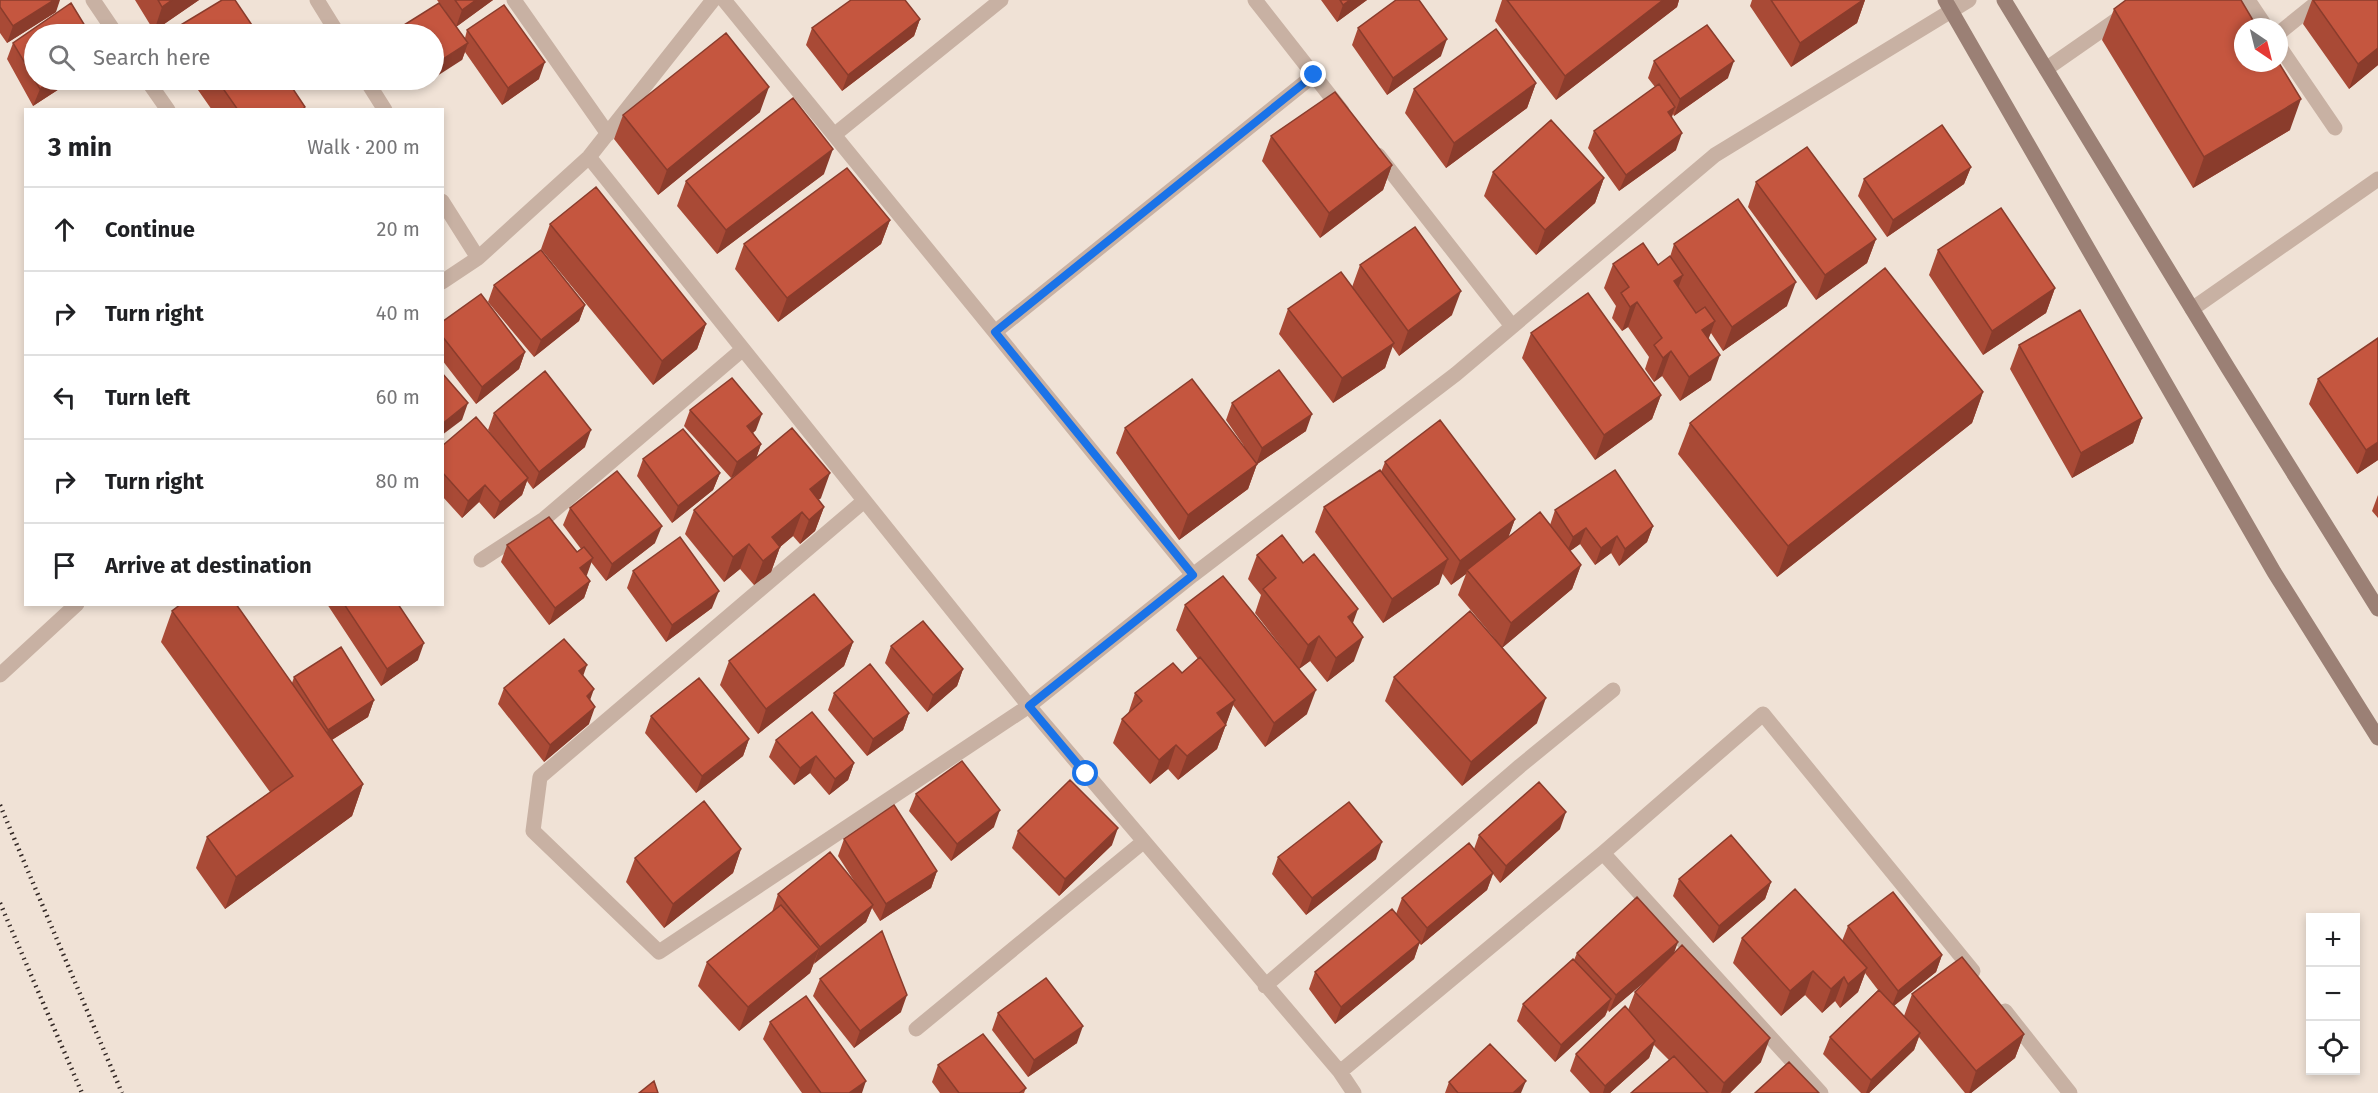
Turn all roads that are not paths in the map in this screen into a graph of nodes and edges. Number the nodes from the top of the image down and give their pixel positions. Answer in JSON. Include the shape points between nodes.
{"nodes":[{"id":1,"x":93,"y":0,"type":"edge"},
{"id":2,"x":317,"y":0,"type":"edge"},
{"id":3,"x":514,"y":0,"type":"edge"},
{"id":4,"x":713,"y":0,"type":"edge"},
{"id":5,"x":724,"y":0,"type":"edge"},
{"id":6,"x":1001,"y":0,"type":"edge"},
{"id":7,"x":1255,"y":0,"type":"edge"},
{"id":8,"x":1969,"y":0,"type":"edge"},
{"id":9,"x":2004,"y":0,"type":"edge"},
{"id":10,"x":2145,"y":0,"type":"edge"},
{"id":11,"x":2248,"y":0,"type":"edge"},
{"id":12,"x":2320,"y":0,"type":"edge"},
{"id":13,"x":1949,"y":6,"type":"edge"},
{"id":14,"x":2260,"y":18,"type":"edge"},
{"id":15,"x":109,"y":24,"type":"edge"},
{"id":16,"x":332,"y":24,"type":"edge"},
{"id":17,"x":2288,"y":26,"type":"edge"},
{"id":18,"x":2288,"y":59,"type":"edge"},
{"id":19,"x":2046,"y":69,"type":"junction"},
{"id":20,"x":1314,"y":75,"type":"junction"},
{"id":21,"x":154,"y":90,"type":"edge"},
{"id":22,"x":372,"y":90,"type":"edge"},
{"id":23,"x":167,"y":108,"type":"edge"},
{"id":24,"x":384,"y":108,"type":"edge"},
{"id":25,"x":1351,"y":122,"type":"edge"},
{"id":26,"x":2335,"y":128,"type":"dead end"},
{"id":27,"x":608,"y":134,"type":"junction"},
{"id":28,"x":834,"y":135,"type":"junction"},
{"id":29,"x":1365,"y":140,"type":"edge"},
{"id":30,"x":590,"y":157,"type":"junction"},
{"id":31,"x":2378,"y":178,"type":"edge"},
{"id":32,"x":444,"y":204,"type":"edge"},
{"id":33,"x":478,"y":258,"type":"junction"},
{"id":34,"x":444,"y":281,"type":"edge"},
{"id":35,"x":2192,"y":309,"type":"junction"},
{"id":36,"x":1512,"y":326,"type":"junction"},
{"id":37,"x":995,"y":332,"type":"junction"},
{"id":38,"x":743,"y":349,"type":"junction"},
{"id":39,"x":864,"y":501,"type":"junction"},
{"id":40,"x":481,"y":560,"type":"dead end"},
{"id":41,"x":1193,"y":575,"type":"junction"},
{"id":42,"x":75,"y":606,"type":"edge"},
{"id":43,"x":2378,"y":609,"type":"edge"},
{"id":44,"x":0,"y":675,"type":"edge"},
{"id":45,"x":1613,"y":690,"type":"dead end"},
{"id":46,"x":1029,"y":706,"type":"junction"},
{"id":47,"x":2378,"y":738,"type":"edge"},
{"id":48,"x":1143,"y":842,"type":"junction"},
{"id":49,"x":1603,"y":853,"type":"junction"},
{"id":50,"x":1982,"y":982,"type":"edge"},
{"id":51,"x":1265,"y":987,"type":"junction"},
{"id":52,"x":1997,"y":1001,"type":"edge"},
{"id":53,"x":916,"y":1029,"type":"dead end"},
{"id":54,"x":1340,"y":1072,"type":"junction"},
{"id":55,"x":1354,"y":1093,"type":"edge"},
{"id":56,"x":1821,"y":1093,"type":"edge"},
{"id":57,"x":2070,"y":1093,"type":"edge"}],
"edges":[{"from":1,"to":15,"type":"street"},
{"from":2,"to":16,"type":"street"},
{"from":3,"to":27,"type":"street"},
{"from":4,"to":27,"type":"street"},
{"from":5,"to":28,"type":"street"},
{"from":6,"to":28,"type":"street"},
{"from":7,"to":20,"type":"street"},
{"from":8,"to":13,"type":"street"},
{"from":9,"to":19,"type":"main road"},
{"from":10,"to":19,"type":"street"},
{"from":11,"to":14,"type":"street"},
{"from":12,"to":17,"type":"street"},
{"from":13,"to":36,"type":"street","via":[[1715,155]]},
{"from":13,"to":47,"type":"main road","via":[[2274,572]]},
{"from":18,"to":26,"type":"street"},
{"from":19,"to":35,"type":"main road"},
{"from":20,"to":25,"type":"street"},
{"from":20,"to":37,"type":"street"},
{"from":21,"to":23,"type":"street"},
{"from":22,"to":24,"type":"street"},
{"from":27,"to":30,"type":"street"},
{"from":28,"to":37,"type":"street"},
{"from":29,"to":36,"type":"street"},
{"from":30,"to":33,"type":"street"},
{"from":30,"to":38,"type":"street"},
{"from":31,"to":35,"type":"street"},
{"from":32,"to":33,"type":"street"},
{"from":33,"to":34,"type":"street"},
{"from":35,"to":43,"type":"main road"},
{"from":36,"to":41,"type":"street","via":[[1456,374]]},
{"from":37,"to":41,"type":"street"},
{"from":38,"to":39,"type":"street"},
{"from":38,"to":40,"type":"street","via":[[544,519]]},
{"from":39,"to":46,"type":"street"},
{"from":39,"to":46,"type":"street","via":[[540,777],[533,831],[659,952]]},
{"from":41,"to":46,"type":"street"},
{"from":42,"to":44,"type":"street"},
{"from":45,"to":51,"type":"street"},
{"from":46,"to":48,"type":"street"},
{"from":48,"to":51,"type":"street"},
{"from":48,"to":53,"type":"street"},
{"from":49,"to":50,"type":"street","via":[[1763,714]]},
{"from":49,"to":54,"type":"street"},
{"from":49,"to":56,"type":"street"},
{"from":51,"to":54,"type":"street"},
{"from":52,"to":57,"type":"street"},
{"from":54,"to":55,"type":"street"}]}
